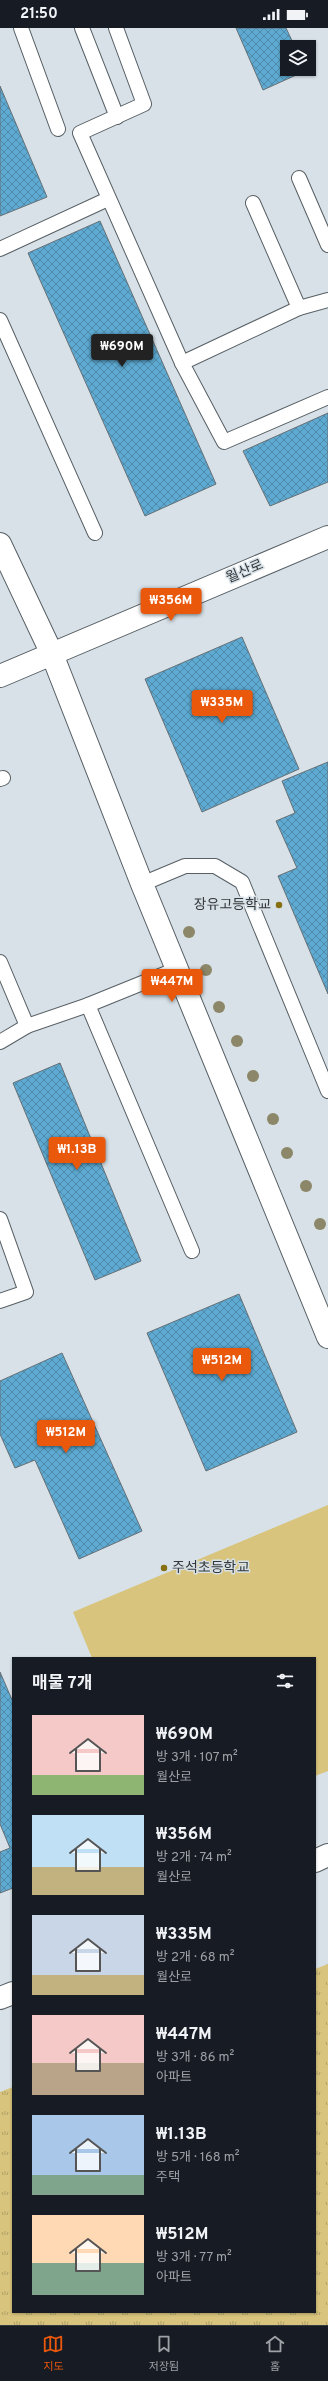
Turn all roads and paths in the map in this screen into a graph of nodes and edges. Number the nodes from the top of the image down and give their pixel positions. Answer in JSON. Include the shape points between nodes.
{"nodes":[{"id":1,"x":21,"y":28,"type":"edge"},
{"id":2,"x":82,"y":28,"type":"edge"},
{"id":3,"x":116,"y":28,"type":"edge"},
{"id":4,"x":117,"y":116,"type":"junction"},
{"id":5,"x":58,"y":129,"type":"dead end"},
{"id":6,"x":299,"y":178,"type":"dead end"},
{"id":7,"x":108,"y":199,"type":"junction"},
{"id":8,"x":253,"y":203,"type":"dead end"},
{"id":9,"x":328,"y":245,"type":"edge"},
{"id":10,"x":0,"y":249,"type":"edge"},
{"id":11,"x":328,"y":300,"type":"edge"},
{"id":12,"x":299,"y":308,"type":"junction"},
{"id":13,"x":0,"y":320,"type":"edge"},
{"id":14,"x":182,"y":363,"type":"junction"},
{"id":15,"x":328,"y":396,"type":"edge"},
{"id":16,"x":95,"y":533,"type":"dead end"},
{"id":17,"x":328,"y":537,"type":"edge"},
{"id":18,"x":0,"y":544,"type":"edge"},
{"id":19,"x":52,"y":654,"type":"junction"},
{"id":20,"x":0,"y":676,"type":"edge"},
{"id":21,"x":142,"y":884,"type":"junction"},
{"id":22,"x":0,"y":962,"type":"edge"},
{"id":23,"x":177,"y":968,"type":"junction"},
{"id":24,"x":88,"y":1005,"type":"junction"},
{"id":25,"x":27,"y":1026,"type":"junction"},
{"id":26,"x":0,"y":1042,"type":"edge"},
{"id":27,"x":328,"y":1091,"type":"edge"},
{"id":28,"x":0,"y":1219,"type":"edge"},
{"id":29,"x":192,"y":1251,"type":"dead end"},
{"id":30,"x":0,"y":1301,"type":"edge"},
{"id":31,"x":328,"y":1337,"type":"edge"},
{"id":32,"x":328,"y":1855,"type":"edge"},
{"id":33,"x":316,"y":1861,"type":"edge"},
{"id":34,"x":12,"y":1993,"type":"edge"},
{"id":35,"x":0,"y":1998,"type":"edge"}],
"edges":[{"from":1,"to":5,"type":"lane"},
{"from":2,"to":4,"type":"lane"},
{"from":3,"to":4,"type":"lane","via":[[144,104]]},
{"from":4,"to":7,"type":"lane","via":[[80,133]]},
{"from":6,"to":9,"type":"lane"},
{"from":7,"to":10,"type":"lane"},
{"from":7,"to":14,"type":"lane"},
{"from":8,"to":12,"type":"lane"},
{"from":11,"to":12,"type":"lane"},
{"from":12,"to":14,"type":"lane"},
{"from":13,"to":16,"type":"lane"},
{"from":14,"to":15,"type":"lane","via":[[224,442]]},
{"from":17,"to":19,"type":"street","name":"월산로"},
{"from":18,"to":19,"type":"street"},
{"from":19,"to":20,"type":"street","name":"월산로"},
{"from":19,"to":21,"type":"street"},
{"from":21,"to":23,"type":"street"},
{"from":21,"to":27,"type":"lane","via":[[185,866],[215,866],[242,882]]},
{"from":22,"to":25,"type":"lane"},
{"from":23,"to":24,"type":"lane"},
{"from":23,"to":31,"type":"street"},
{"from":24,"to":25,"type":"lane"},
{"from":24,"to":29,"type":"lane"},
{"from":25,"to":26,"type":"lane"},
{"from":28,"to":30,"type":"lane","via":[[26,1292]]},
{"from":32,"to":33,"type":"street"},
{"from":34,"to":35,"type":"street"}]}
